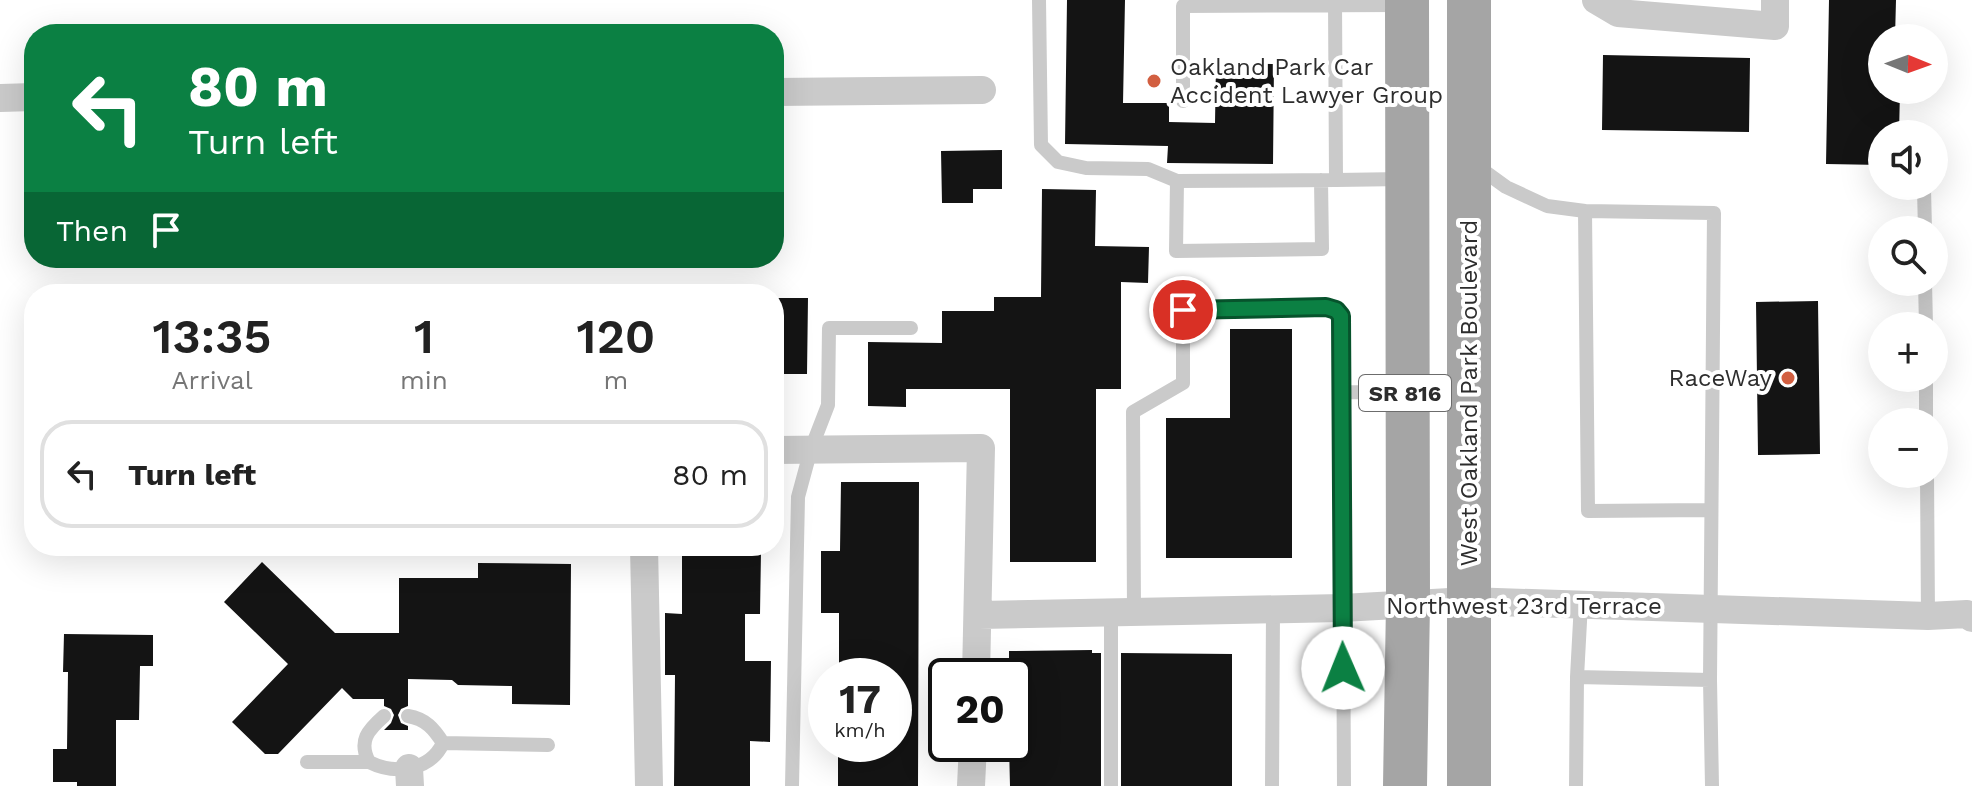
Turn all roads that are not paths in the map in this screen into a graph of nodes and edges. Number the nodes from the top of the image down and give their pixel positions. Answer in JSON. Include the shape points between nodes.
{"nodes":[{"id":1,"x":1039,"y":0,"type":"edge"},
{"id":2,"x":1469,"y":0,"type":"edge"},
{"id":3,"x":1596,"y":0,"type":"edge"},
{"id":4,"x":1407,"y":2,"type":"edge"},
{"id":5,"x":1180,"y":3,"type":"edge"},
{"id":6,"x":1335,"y":3,"type":"edge"},
{"id":7,"x":1775,"y":13,"type":"edge"},
{"id":8,"x":982,"y":90,"type":"dead end"},
{"id":9,"x":784,"y":92,"type":"edge"},
{"id":10,"x":24,"y":97,"type":"edge"},
{"id":11,"x":0,"y":98,"type":"edge"},
{"id":12,"x":1183,"y":101,"type":"dead end"},
{"id":13,"x":1469,"y":161,"type":"junction"},
{"id":14,"x":1408,"y":179,"type":"junction"},
{"id":15,"x":1329,"y":180,"type":"junction"},
{"id":16,"x":1177,"y":181,"type":"junction"},
{"id":17,"x":1585,"y":211,"type":"junction"},
{"id":18,"x":911,"y":328,"type":"dead end"},
{"id":19,"x":1342,"y":392,"type":"junction"},
{"id":20,"x":1405,"y":393,"type":"junction"},
{"id":21,"x":811,"y":449,"type":"junction"},
{"id":22,"x":784,"y":450,"type":"edge"},
{"id":23,"x":1927,"y":488,"type":"edge"},
{"id":24,"x":1709,"y":510,"type":"junction"},
{"id":25,"x":644,"y":556,"type":"edge"},
{"id":26,"x":1468,"y":601,"type":"junction"},
{"id":27,"x":1408,"y":603,"type":"junction"},
{"id":28,"x":1581,"y":603,"type":"junction"},
{"id":29,"x":1342,"y":608,"type":"junction"},
{"id":30,"x":1710,"y":608,"type":"junction"},
{"id":31,"x":1273,"y":610,"type":"junction"},
{"id":32,"x":1123,"y":613,"type":"junction"},
{"id":33,"x":1970,"y":614,"type":"edge"},
{"id":34,"x":979,"y":615,"type":"junction"},
{"id":35,"x":1928,"y":616,"type":"junction"},
{"id":36,"x":977,"y":658,"type":"edge"},
{"id":37,"x":1577,"y":677,"type":"junction"},
{"id":38,"x":1710,"y":680,"type":"junction"},
{"id":39,"x":384,"y":716,"type":"dead end"},
{"id":40,"x":408,"y":716,"type":"dead end"},
{"id":41,"x":443,"y":743,"type":"junction"},
{"id":42,"x":548,"y":745,"type":"dead end"},
{"id":43,"x":307,"y":762,"type":"dead end"},
{"id":44,"x":369,"y":762,"type":"junction"},
{"id":45,"x":972,"y":762,"type":"edge"},
{"id":46,"x":410,"y":777,"type":"edge"},
{"id":47,"x":649,"y":786,"type":"edge"},
{"id":48,"x":792,"y":786,"type":"edge"},
{"id":49,"x":971,"y":786,"type":"edge"},
{"id":50,"x":1111,"y":786,"type":"edge"},
{"id":51,"x":1272,"y":786,"type":"edge"},
{"id":52,"x":1344,"y":786,"type":"edge"},
{"id":53,"x":1405,"y":786,"type":"edge"},
{"id":54,"x":1469,"y":786,"type":"edge"},
{"id":55,"x":1576,"y":786,"type":"edge"},
{"id":56,"x":1712,"y":786,"type":"edge"}],
"edges":[{"from":1,"to":16,"type":"lane","via":[[1041,145],[1058,162],[1148,169]]},
{"from":2,"to":13,"type":"main road","name":"West Oakland Park Boulevard","number":"SR 816"},
{"from":3,"to":7,"type":"street","via":[[1618,13]]},
{"from":4,"to":6,"type":"lane"},
{"from":4,"to":14,"type":"main road","number":"SR 816"},
{"from":5,"to":6,"type":"lane"},
{"from":5,"to":12,"type":"lane"},
{"from":6,"to":15,"type":"lane"},
{"from":8,"to":9,"type":"street"},
{"from":10,"to":11,"type":"street"},
{"from":13,"to":17,"type":"lane","via":[[1506,187],[1547,206]]},
{"from":13,"to":26,"type":"main road","name":"West Oakland Park Boulevard","number":"SR 816"},
{"from":14,"to":15,"type":"lane"},
{"from":14,"to":20,"type":"main road","number":"SR 816"},
{"from":15,"to":16,"type":"lane"},
{"from":15,"to":16,"type":"lane","via":[[1322,249],[1176,251]]},
{"from":17,"to":24,"type":"lane","via":[[1588,511]]},
{"from":17,"to":24,"type":"lane","via":[[1714,213]]},
{"from":18,"to":21,"type":"lane","via":[[829,328],[828,405]]},
{"from":19,"to":20,"type":"lane"},
{"from":19,"to":29,"type":"lane"},
{"from":19,"to":32,"type":"lane","via":[[1341,316],[1336,310],[1183,310],[1183,383],[1133,412]]},
{"from":20,"to":27,"type":"main road","number":"SR 816"},
{"from":21,"to":22,"type":"street"},
{"from":21,"to":34,"type":"street","via":[[981,448]]},
{"from":21,"to":48,"type":"lane","via":[[798,497]]},
{"from":23,"to":35,"type":"lane"},
{"from":24,"to":30,"type":"lane"},
{"from":25,"to":47,"type":"street"},
{"from":26,"to":27,"type":"street","name":"Northwest 23rd Terrace"},
{"from":26,"to":28,"type":"street","name":"Northwest 23rd Terrace"},
{"from":26,"to":54,"type":"main road","name":"West Oakland Park Boulevard","number":"SR 816"},
{"from":27,"to":29,"type":"street","name":"Northwest 23rd Terrace"},
{"from":27,"to":53,"type":"main road","number":"SR 816"},
{"from":28,"to":30,"type":"street","name":"Northwest 23rd Terrace"},
{"from":28,"to":37,"type":"lane"},
{"from":29,"to":31,"type":"street","name":"Northwest 23rd Terrace"},
{"from":29,"to":52,"type":"lane"},
{"from":30,"to":35,"type":"street","name":"Northwest 23rd Terrace"},
{"from":30,"to":38,"type":"lane"},
{"from":31,"to":32,"type":"street","name":"Northwest 23rd Terrace"},
{"from":31,"to":51,"type":"lane"},
{"from":32,"to":34,"type":"street","name":"Northwest 23rd Terrace"},
{"from":32,"to":50,"type":"lane"},
{"from":33,"to":35,"type":"street","name":"Northwest 23rd Terrace"},
{"from":34,"to":36,"type":"street"},
{"from":37,"to":38,"type":"lane"},
{"from":37,"to":55,"type":"lane"},
{"from":38,"to":56,"type":"lane"},
{"from":39,"to":44,"type":"lane","via":[[367,731],[363,752]]},
{"from":40,"to":41,"type":"lane","via":[[434,728]]},
{"from":41,"to":42,"type":"lane"},
{"from":41,"to":46,"type":"lane","via":[[438,754]]},
{"from":43,"to":44,"type":"lane"},
{"from":44,"to":46,"type":"lane"},
{"from":45,"to":49,"type":"street"}]}
